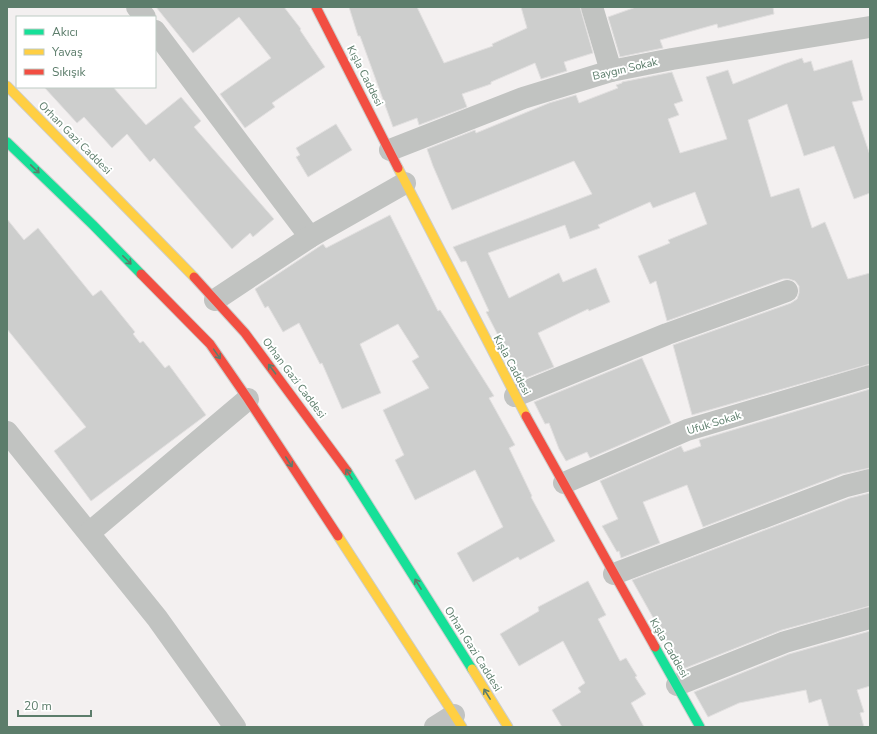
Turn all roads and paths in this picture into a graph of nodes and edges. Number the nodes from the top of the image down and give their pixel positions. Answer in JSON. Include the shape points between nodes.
{"nodes":[{"id":1,"x":137,"y":7,"type":"edge"},
{"id":2,"x":316,"y":7,"type":"edge"},
{"id":3,"x":592,"y":7,"type":"edge"},
{"id":4,"x":143,"y":16,"type":"edge"},
{"id":5,"x":870,"y":28,"type":"edge"},
{"id":6,"x":156,"y":32,"type":"edge"},
{"id":7,"x":611,"y":71,"type":"junction"},
{"id":8,"x":7,"y":86,"type":"edge"},
{"id":9,"x":7,"y":142,"type":"edge"},
{"id":10,"x":390,"y":150,"type":"junction"},
{"id":11,"x":405,"y":183,"type":"junction"},
{"id":12,"x":310,"y":237,"type":"junction"},
{"id":13,"x":787,"y":291,"type":"dead end"},
{"id":14,"x":215,"y":300,"type":"junction"},
{"id":15,"x":870,"y":376,"type":"edge"},
{"id":16,"x":515,"y":396,"type":"junction"},
{"id":17,"x":248,"y":399,"type":"junction"},
{"id":18,"x":7,"y":432,"type":"edge"},
{"id":19,"x":870,"y":480,"type":"edge"},
{"id":20,"x":564,"y":483,"type":"junction"},
{"id":21,"x":89,"y":533,"type":"junction"},
{"id":22,"x":614,"y":574,"type":"junction"},
{"id":23,"x":870,"y":618,"type":"edge"},
{"id":24,"x":677,"y":685,"type":"junction"},
{"id":25,"x":458,"y":721,"type":"edge"},
{"id":26,"x":235,"y":727,"type":"edge"},
{"id":27,"x":435,"y":727,"type":"edge"},
{"id":28,"x":508,"y":727,"type":"edge"},
{"id":29,"x":700,"y":727,"type":"edge"}],
"edges":[{"from":1,"to":4,"type":"street"},
{"from":2,"to":10,"type":"main road","name":"Kışla Caddesi"},
{"from":3,"to":7,"type":"street"},
{"from":5,"to":7,"type":"street","name":"Baygın Sokak"},
{"from":6,"to":12,"type":"street"},
{"from":7,"to":10,"type":"street","name":"Baygın Sokak","via":[[523,98]]},
{"from":8,"to":14,"type":"main road","name":"Orhan Gazi Caddesi"},
{"from":9,"to":17,"type":"main road","one_way":true,"via":[[210,344]]},
{"from":10,"to":11,"type":"main road","name":"Kışla Caddesi"},
{"from":11,"to":12,"type":"street"},
{"from":11,"to":16,"type":"main road","name":"Kışla Caddesi"},
{"from":12,"to":14,"type":"street"},
{"from":13,"to":16,"type":"street","via":[[667,334]]},
{"from":28,"to":14,"type":"main road","name":"Orhan Gazi Caddesi","one_way":true,"via":[[342,463],[245,333]]},
{"from":15,"to":20,"type":"street","name":"Ufuk Sokak","via":[[687,430]]},
{"from":16,"to":20,"type":"main road","name":"Kışla Caddesi"},
{"from":17,"to":21,"type":"street"},
{"from":17,"to":25,"type":"main road","one_way":true},
{"from":18,"to":21,"type":"street"},
{"from":19,"to":22,"type":"street","via":[[846,486]]},
{"from":20,"to":22,"type":"main road","name":"Kışla Caddesi"},
{"from":21,"to":26,"type":"street","via":[[157,618]]},
{"from":22,"to":24,"type":"main road","name":"Kışla Caddesi"},
{"from":23,"to":24,"type":"street","via":[[785,642]]},
{"from":24,"to":29,"type":"main road","name":"Kışla Caddesi"},
{"from":25,"to":27,"type":"street"}]}
